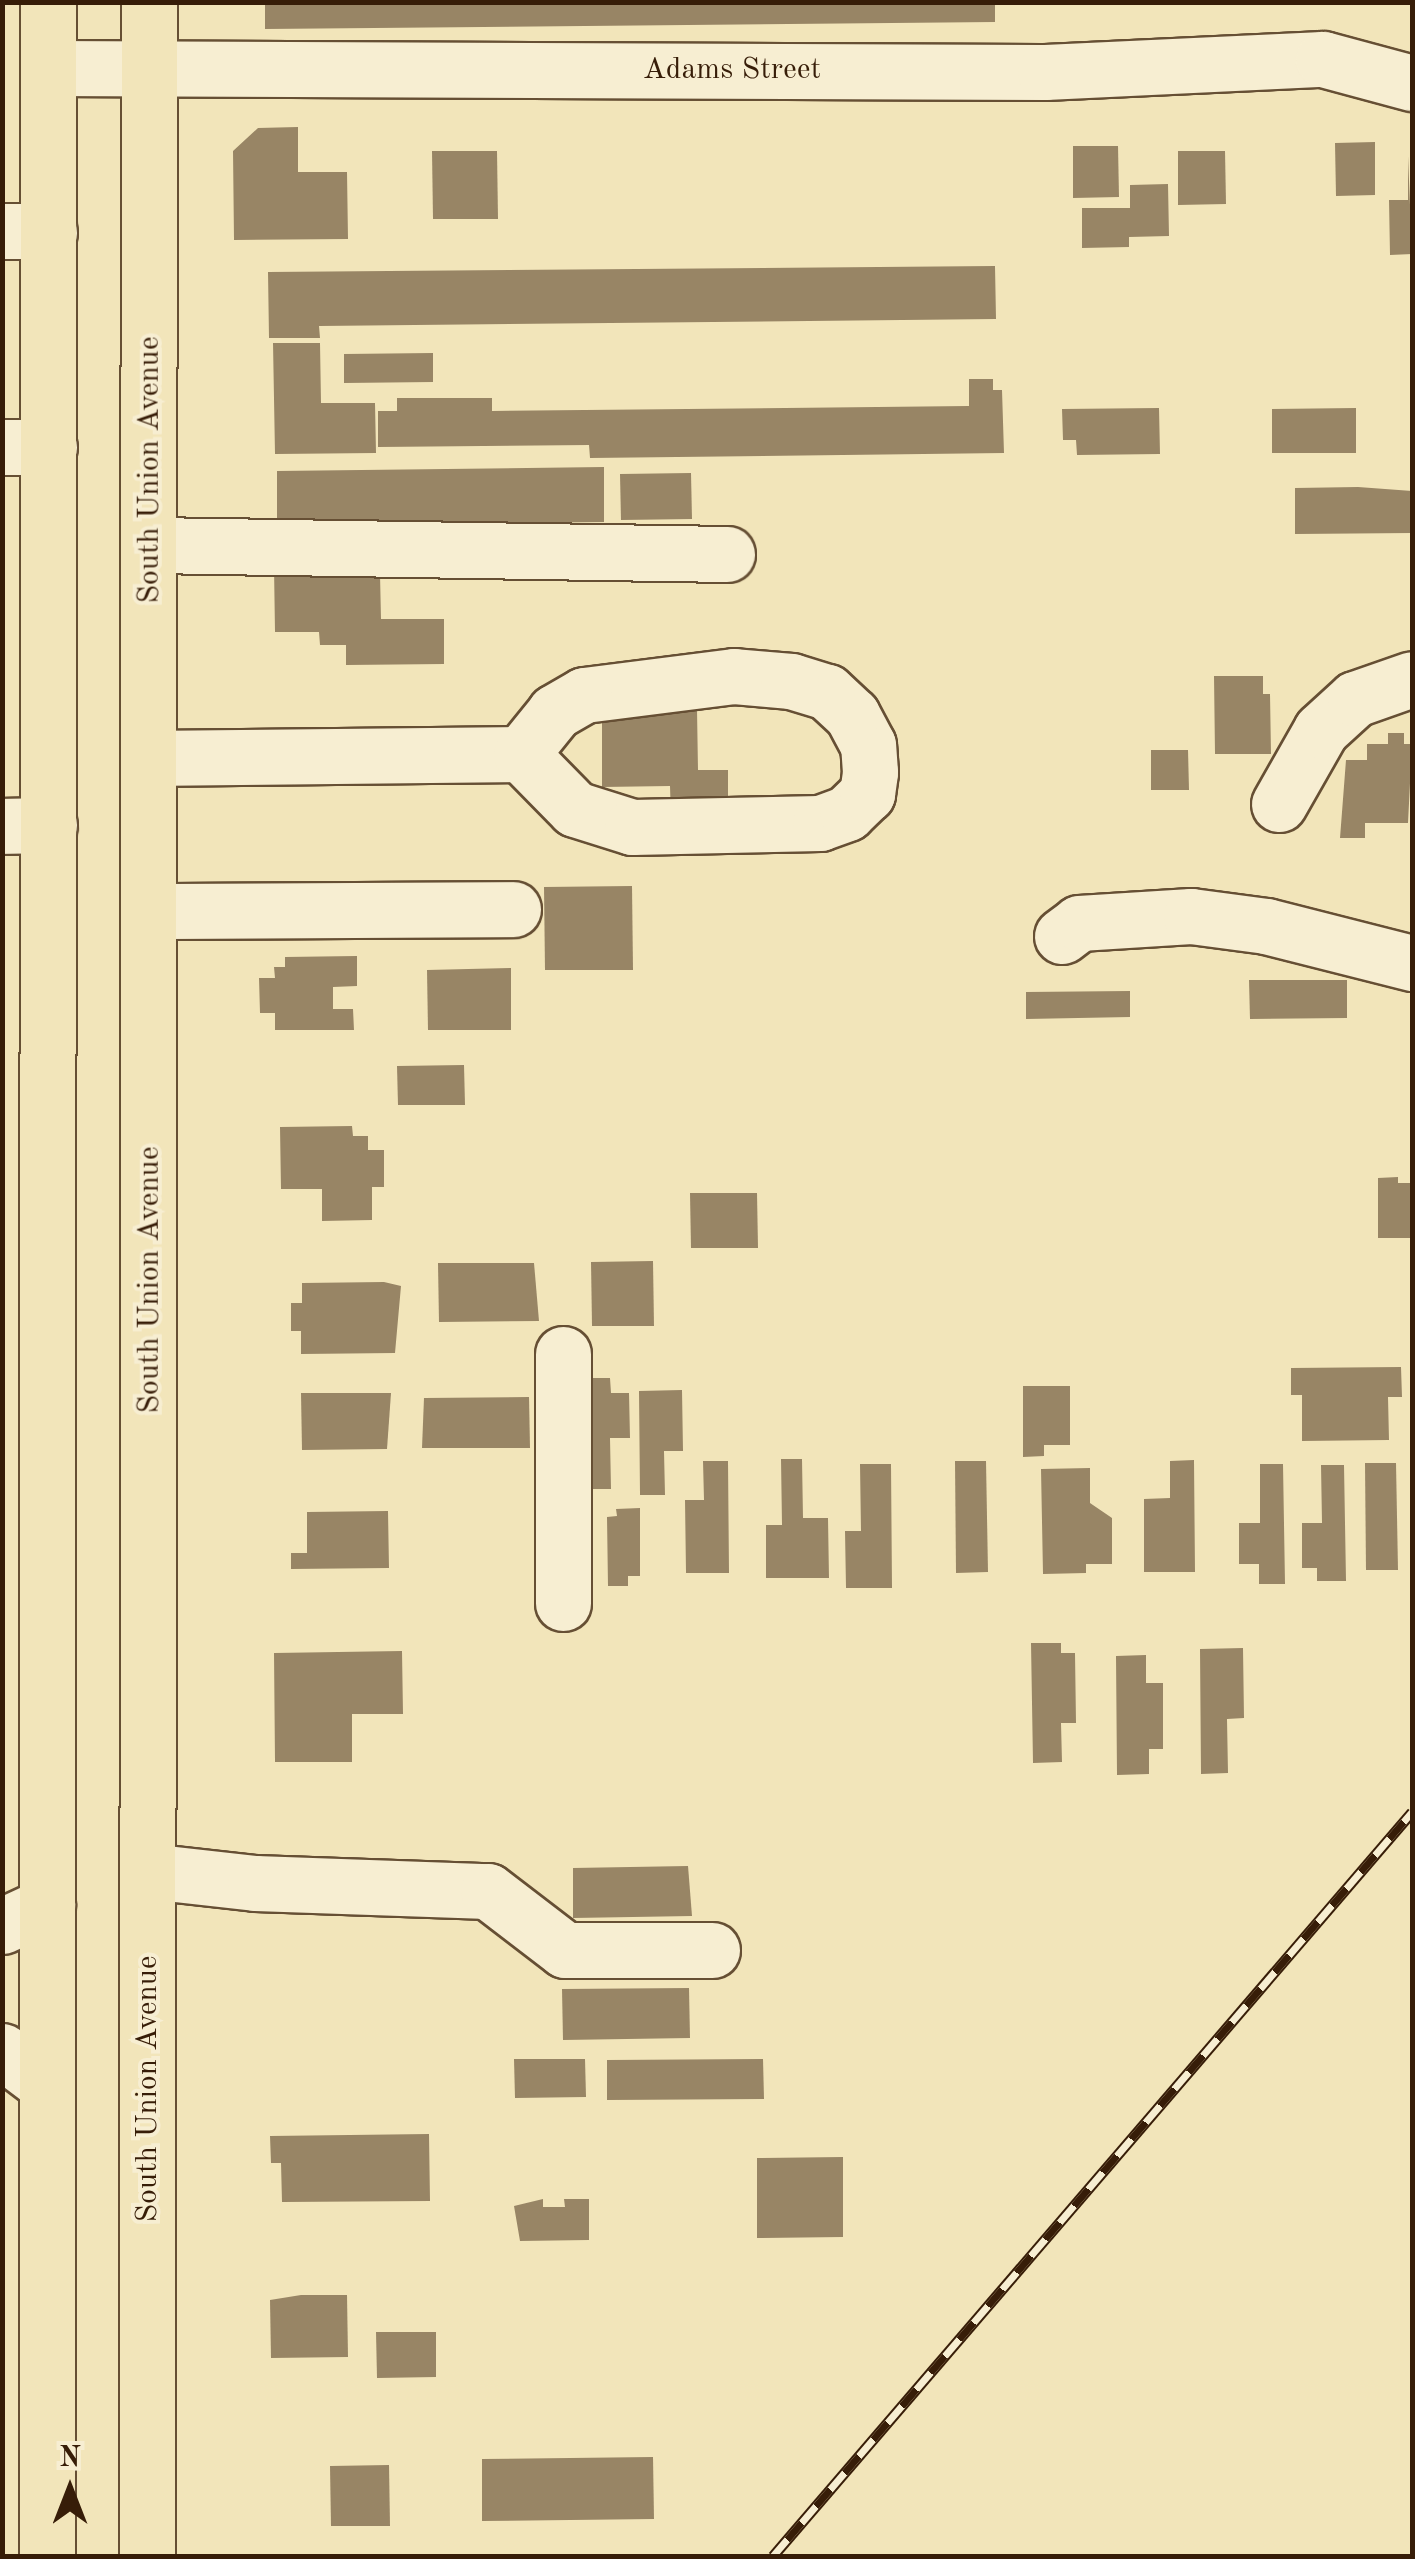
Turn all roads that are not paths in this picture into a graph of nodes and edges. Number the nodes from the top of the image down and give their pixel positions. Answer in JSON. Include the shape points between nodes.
{"nodes":[{"id":1,"x":48,"y":2,"type":"edge"},
{"id":2,"x":150,"y":2,"type":"edge"},
{"id":3,"x":48,"y":68,"type":"junction"},
{"id":4,"x":149,"y":68,"type":"junction"},
{"id":5,"x":1412,"y":82,"type":"edge"},
{"id":6,"x":26,"y":231,"type":"edge"},
{"id":7,"x":26,"y":447,"type":"edge"},
{"id":8,"x":150,"y":545,"type":"junction"},
{"id":9,"x":727,"y":554,"type":"dead end"},
{"id":10,"x":1412,"y":679,"type":"edge"},
{"id":11,"x":521,"y":754,"type":"junction"},
{"id":12,"x":150,"y":758,"type":"junction"},
{"id":13,"x":1279,"y":804,"type":"dead end"},
{"id":14,"x":26,"y":826,"type":"edge"},
{"id":15,"x":513,"y":909,"type":"dead end"},
{"id":16,"x":150,"y":911,"type":"junction"},
{"id":17,"x":1062,"y":936,"type":"dead end"},
{"id":18,"x":1412,"y":964,"type":"edge"},
{"id":19,"x":563,"y":1354,"type":"dead end"},
{"id":20,"x":563,"y":1603,"type":"dead end"},
{"id":21,"x":148,"y":1871,"type":"junction"},
{"id":22,"x":25,"y":1916,"type":"edge"},
{"id":23,"x":712,"y":1950,"type":"dead end"},
{"id":24,"x":2,"y":2052,"type":"edge"},
{"id":25,"x":48,"y":2084,"type":"junction"},
{"id":26,"x":47,"y":2556,"type":"edge"},
{"id":27,"x":146,"y":2556,"type":"edge"}],
"edges":[{"from":1,"to":3,"type":"main road"},
{"from":2,"to":4,"type":"main road","name":"South Union Avenue"},
{"from":3,"to":4,"type":"street","name":"Adams Street"},
{"from":3,"to":6,"type":"main road"},
{"from":4,"to":5,"type":"street","name":"Adams Street","via":[[1045,72],[1323,59]]},
{"from":4,"to":8,"type":"main road","name":"South Union Avenue"},
{"from":6,"to":7,"type":"main road"},
{"from":7,"to":14,"type":"main road"},
{"from":8,"to":9,"type":"street","via":[[285,542]]},
{"from":8,"to":12,"type":"main road","name":"South Union Avenue"},
{"from":10,"to":13,"type":"street","via":[[1355,699],[1321,730]]},
{"from":11,"to":11,"type":"street","via":[[575,809],[632,826],[820,823],[847,813],[867,794],[870,772],[860,730],[827,692],[734,676],[584,695],[554,712]]},
{"from":11,"to":12,"type":"street"},
{"from":12,"to":16,"type":"main road","name":"South Union Avenue"},
{"from":14,"to":22,"type":"main road"},
{"from":15,"to":16,"type":"street"},
{"from":16,"to":21,"type":"main road","name":"South Union Avenue"},
{"from":17,"to":18,"type":"street","via":[[1079,923],[1191,916],[1266,926]]},
{"from":19,"to":20,"type":"street"},
{"from":21,"to":23,"type":"street","via":[[255,1883],[488,1891],[565,1950]]},
{"from":21,"to":27,"type":"main road","name":"South Union Avenue"},
{"from":22,"to":25,"type":"main road"},
{"from":24,"to":25,"type":"street"},
{"from":25,"to":26,"type":"main road"}]}
